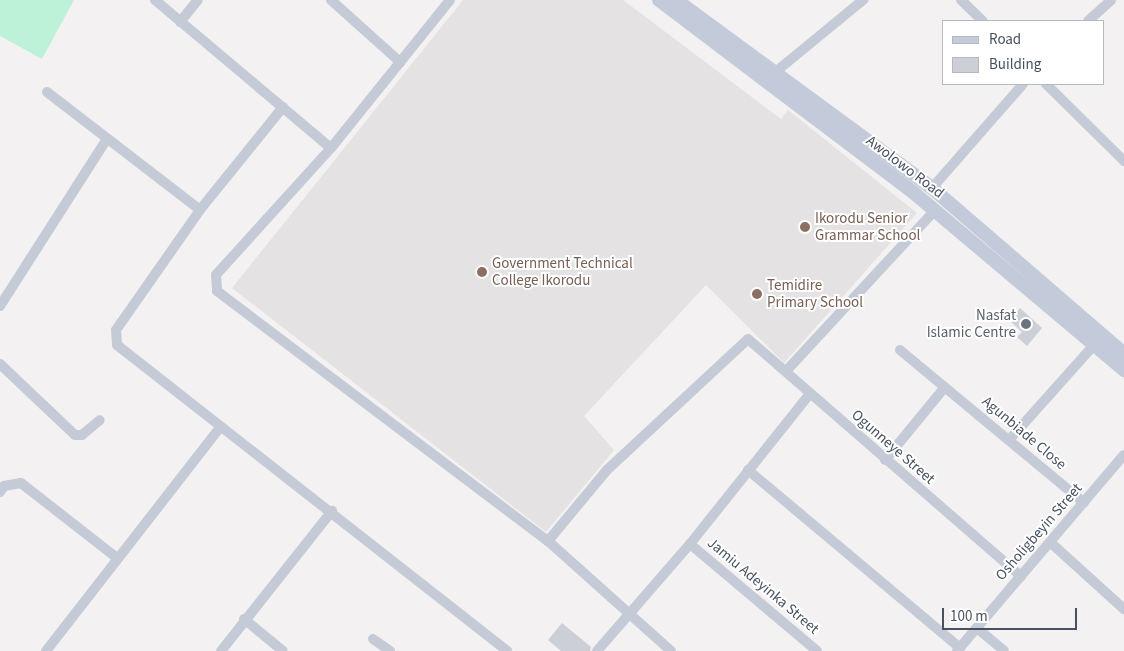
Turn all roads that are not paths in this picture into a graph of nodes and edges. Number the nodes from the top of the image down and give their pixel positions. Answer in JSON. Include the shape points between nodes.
{"nodes":[{"id":1,"x":155,"y":0,"type":"edge"},
{"id":2,"x":198,"y":0,"type":"edge"},
{"id":3,"x":330,"y":0,"type":"edge"},
{"id":4,"x":450,"y":0,"type":"edge"},
{"id":5,"x":659,"y":0,"type":"edge"},
{"id":6,"x":676,"y":0,"type":"edge"},
{"id":7,"x":863,"y":0,"type":"edge"},
{"id":8,"x":962,"y":0,"type":"edge"},
{"id":9,"x":1111,"y":0,"type":"edge"},
{"id":10,"x":982,"y":20,"type":"edge"},
{"id":11,"x":1089,"y":20,"type":"edge"},
{"id":12,"x":180,"y":22,"type":"junction"},
{"id":13,"x":400,"y":62,"type":"junction"},
{"id":14,"x":773,"y":74,"type":"junction"},
{"id":15,"x":1022,"y":85,"type":"edge"},
{"id":16,"x":1047,"y":85,"type":"edge"},
{"id":17,"x":47,"y":92,"type":"dead end"},
{"id":18,"x":283,"y":108,"type":"junction"},
{"id":19,"x":107,"y":139,"type":"junction"},
{"id":20,"x":331,"y":148,"type":"junction"},
{"id":21,"x":1124,"y":161,"type":"edge"},
{"id":22,"x":932,"y":188,"type":"junction"},
{"id":23,"x":200,"y":210,"type":"junction"},
{"id":24,"x":935,"y":210,"type":"junction"},
{"id":25,"x":0,"y":306,"type":"edge"},
{"id":26,"x":1094,"y":345,"type":"junction"},
{"id":27,"x":900,"y":350,"type":"dead end"},
{"id":28,"x":1124,"y":354,"type":"edge"},
{"id":29,"x":0,"y":364,"type":"edge"},
{"id":30,"x":787,"y":370,"type":"junction"},
{"id":31,"x":1124,"y":370,"type":"edge"},
{"id":32,"x":944,"y":387,"type":"junction"},
{"id":33,"x":809,"y":395,"type":"junction"},
{"id":34,"x":100,"y":420,"type":"dead end"},
{"id":35,"x":219,"y":429,"type":"junction"},
{"id":36,"x":1009,"y":440,"type":"junction"},
{"id":37,"x":1124,"y":456,"type":"edge"},
{"id":38,"x":885,"y":460,"type":"junction"},
{"id":39,"x":748,"y":470,"type":"junction"},
{"id":40,"x":0,"y":492,"type":"edge"},
{"id":41,"x":1084,"y":503,"type":"junction"},
{"id":42,"x":332,"y":511,"type":"junction"},
{"id":43,"x":548,"y":540,"type":"junction"},
{"id":44,"x":1050,"y":542,"type":"junction"},
{"id":45,"x":690,"y":544,"type":"junction"},
{"id":46,"x":117,"y":558,"type":"junction"},
{"id":47,"x":1021,"y":576,"type":"junction"},
{"id":48,"x":1124,"y":609,"type":"edge"},
{"id":49,"x":629,"y":615,"type":"junction"},
{"id":50,"x":244,"y":619,"type":"junction"},
{"id":51,"x":977,"y":628,"type":"junction"},
{"id":52,"x":373,"y":640,"type":"dead end"},
{"id":53,"x":958,"y":649,"type":"edge"},
{"id":54,"x":46,"y":651,"type":"edge"},
{"id":55,"x":221,"y":651,"type":"edge"},
{"id":56,"x":283,"y":651,"type":"edge"},
{"id":57,"x":390,"y":651,"type":"edge"},
{"id":58,"x":507,"y":651,"type":"edge"},
{"id":59,"x":597,"y":651,"type":"edge"},
{"id":60,"x":671,"y":651,"type":"edge"},
{"id":61,"x":817,"y":651,"type":"edge"},
{"id":62,"x":1004,"y":651,"type":"edge"}],
"edges":[{"from":1,"to":12,"type":"street"},
{"from":2,"to":12,"type":"street"},
{"from":3,"to":13,"type":"street"},
{"from":4,"to":13,"type":"street"},
{"from":5,"to":24,"type":"main road","name":"Awolowo Road"},
{"from":6,"to":14,"type":"main road","name":"Awolowo Road"},
{"from":7,"to":14,"type":"street"},
{"from":8,"to":10,"type":"street"},
{"from":9,"to":11,"type":"street"},
{"from":12,"to":18,"type":"street"},
{"from":13,"to":20,"type":"street"},
{"from":14,"to":22,"type":"main road","name":"Awolowo Road"},
{"from":15,"to":22,"type":"street"},
{"from":16,"to":21,"type":"street"},
{"from":17,"to":19,"type":"street"},
{"from":18,"to":20,"type":"street"},
{"from":18,"to":23,"type":"street"},
{"from":19,"to":23,"type":"street"},
{"from":19,"to":25,"type":"street"},
{"from":20,"to":43,"type":"street","via":[[216,275],[217,291]]},
{"from":22,"to":28,"type":"main road","name":"Awolowo Road"},
{"from":23,"to":35,"type":"street","via":[[114,338],[117,345]]},
{"from":24,"to":26,"type":"main road","name":"Awolowo Road"},
{"from":24,"to":30,"type":"street"},
{"from":26,"to":31,"type":"main road","name":"Awolowo Road"},
{"from":26,"to":36,"type":"street"},
{"from":27,"to":32,"type":"street","name":"Agunbiade Close"},
{"from":29,"to":34,"type":"street","via":[[75,435],[82,434]]},
{"from":30,"to":33,"type":"street","name":"Ogunneye Street"},
{"from":30,"to":43,"type":"street","name":"Ogunneye Street","via":[[748,339],[607,470]]},
{"from":32,"to":36,"type":"street","name":"Agunbiade Close"},
{"from":32,"to":38,"type":"street"},
{"from":33,"to":38,"type":"street","name":"Ogunneye Street"},
{"from":33,"to":39,"type":"street"},
{"from":35,"to":42,"type":"street"},
{"from":35,"to":46,"type":"street"},
{"from":36,"to":41,"type":"street","name":"Agunbiade Close"},
{"from":37,"to":41,"type":"street","name":"Osholigbeyin Street"},
{"from":38,"to":47,"type":"street","name":"Ogunneye Street"},
{"from":39,"to":45,"type":"street"},
{"from":39,"to":53,"type":"street"},
{"from":40,"to":46,"type":"street","via":[[4,486],[21,483]]},
{"from":41,"to":44,"type":"street","name":"Osholigbeyin Street"},
{"from":42,"to":50,"type":"street"},
{"from":42,"to":58,"type":"street"},
{"from":43,"to":49,"type":"street"},
{"from":44,"to":47,"type":"street","name":"Osholigbeyin Street"},
{"from":44,"to":48,"type":"street"},
{"from":45,"to":49,"type":"street"},
{"from":45,"to":61,"type":"street","name":"Jamiu Adeyinka Street"},
{"from":46,"to":54,"type":"street"},
{"from":47,"to":51,"type":"street","name":"Osholigbeyin Street"},
{"from":49,"to":59,"type":"street"},
{"from":49,"to":60,"type":"street"},
{"from":50,"to":55,"type":"street"},
{"from":50,"to":56,"type":"street"},
{"from":51,"to":53,"type":"street","name":"Osholigbeyin Street"},
{"from":51,"to":62,"type":"street"},
{"from":52,"to":57,"type":"street"}]}
